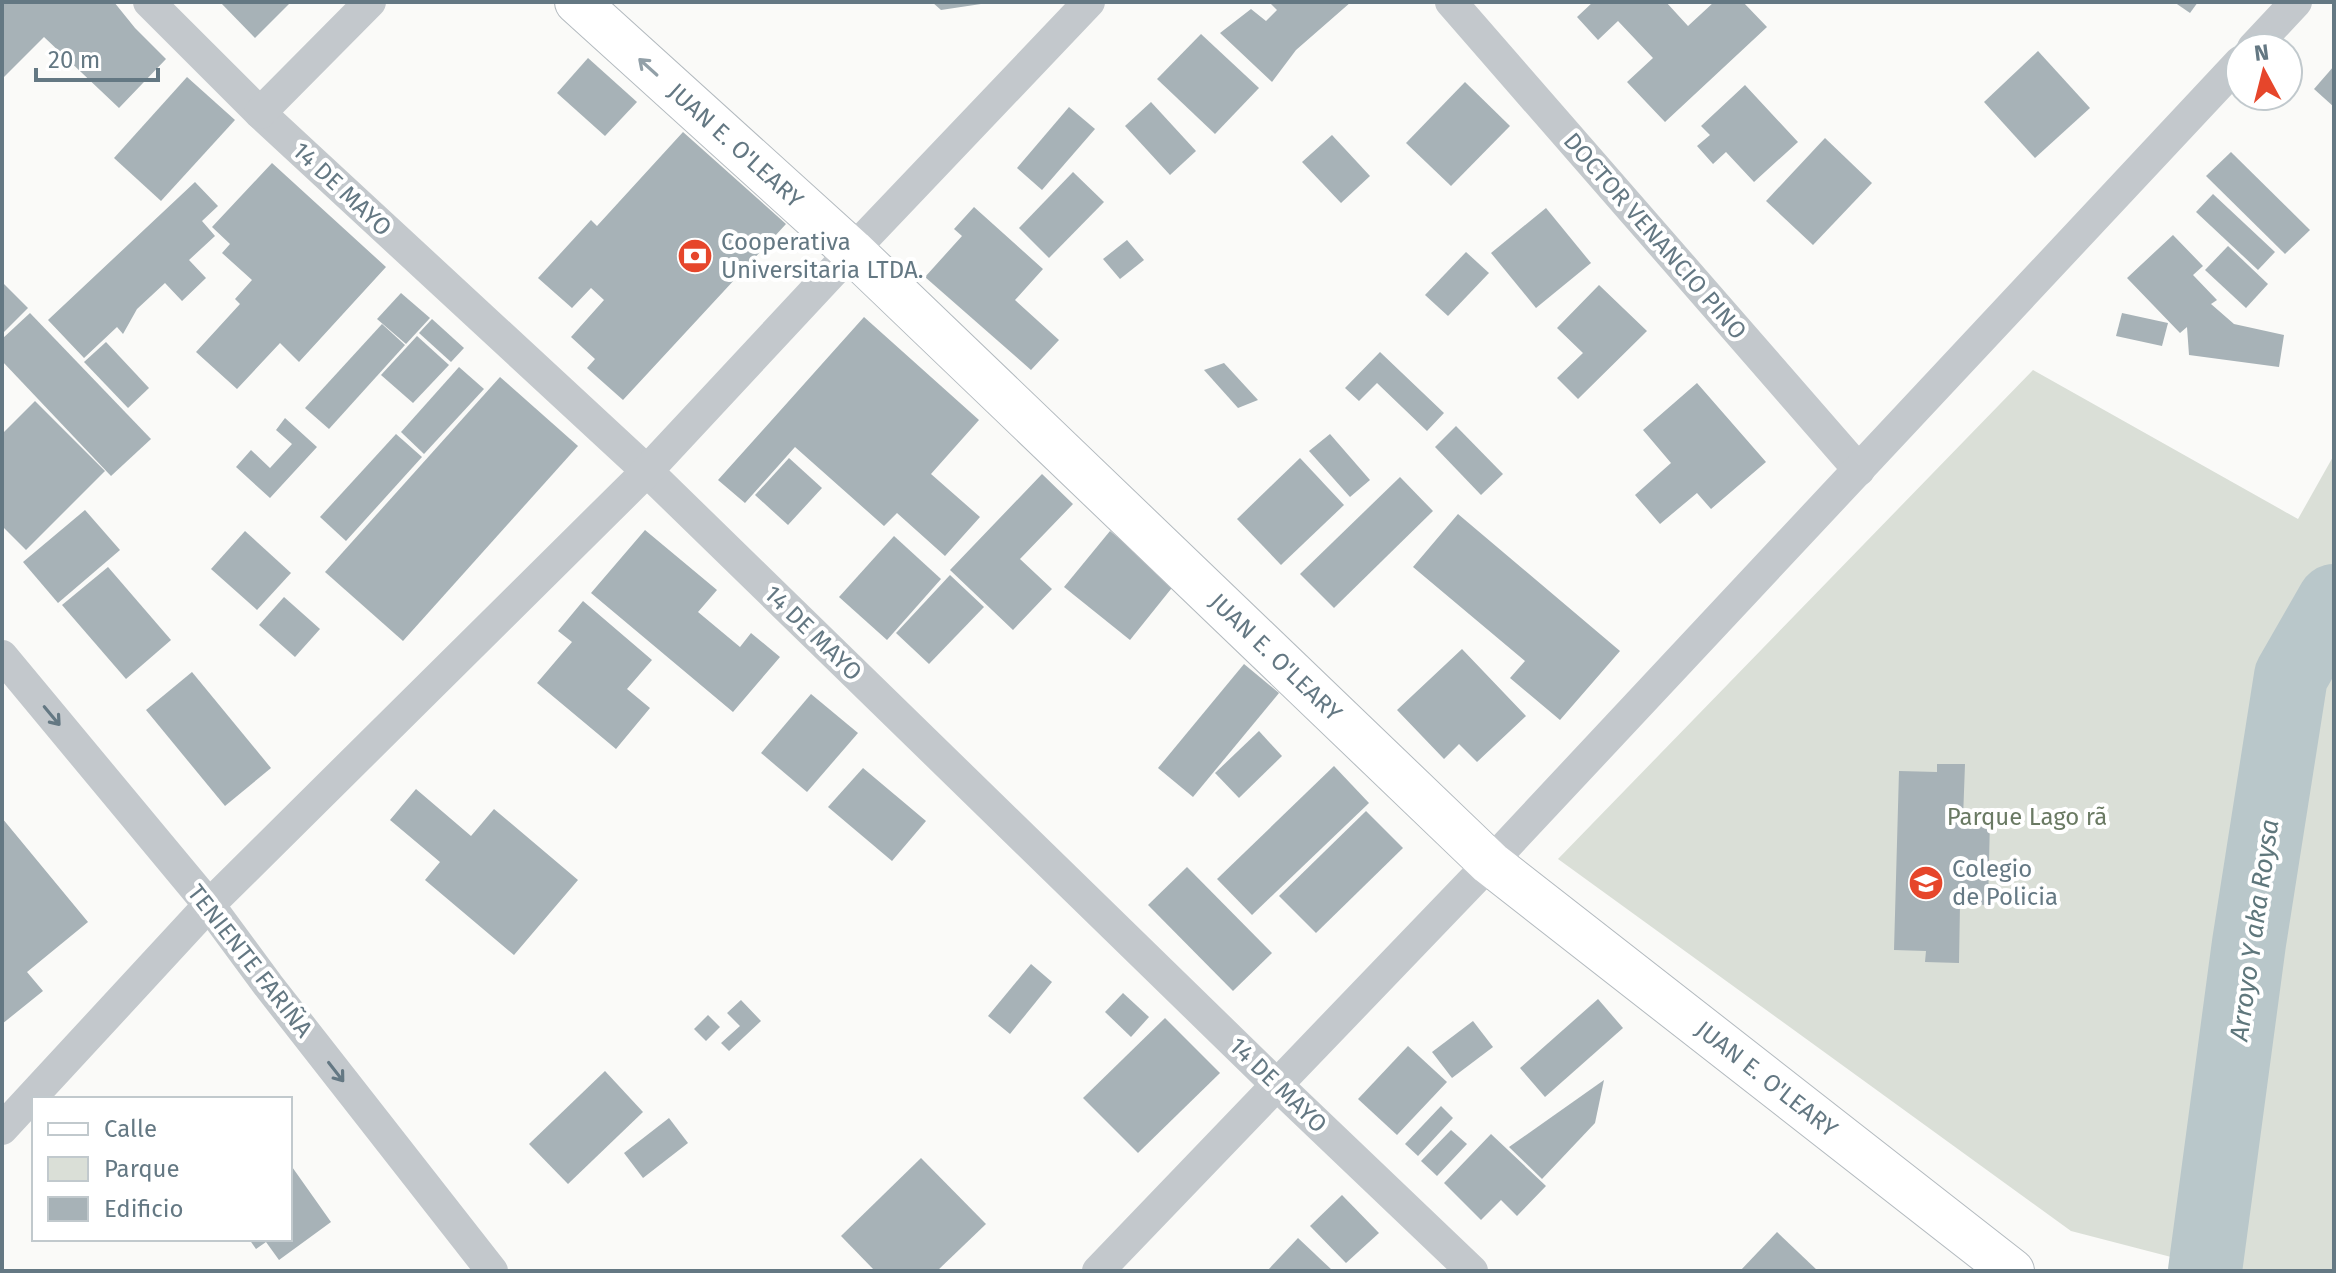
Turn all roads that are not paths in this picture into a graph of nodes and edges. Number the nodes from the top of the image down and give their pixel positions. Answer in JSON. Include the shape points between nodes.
{"nodes":[{"id":1,"x":149,"y":2,"type":"edge"},
{"id":2,"x":370,"y":2,"type":"edge"},
{"id":3,"x":577,"y":2,"type":"edge"},
{"id":4,"x":1089,"y":2,"type":"edge"},
{"id":5,"x":1451,"y":2,"type":"edge"},
{"id":6,"x":2296,"y":2,"type":"edge"},
{"id":7,"x":2268,"y":32,"type":"edge"},
{"id":8,"x":2224,"y":79,"type":"edge"},
{"id":9,"x":260,"y":113,"type":"junction"},
{"id":10,"x":852,"y":251,"type":"junction"},
{"id":11,"x":1859,"y":470,"type":"junction"},
{"id":12,"x":647,"y":471,"type":"junction"},
{"id":13,"x":2,"y":656,"type":"edge"},
{"id":14,"x":1490,"y":863,"type":"junction"},
{"id":15,"x":209,"y":905,"type":"junction"},
{"id":16,"x":1276,"y":1084,"type":"junction"},
{"id":17,"x":2,"y":1129,"type":"edge"},
{"id":18,"x":492,"y":1271,"type":"edge"},
{"id":19,"x":1098,"y":1271,"type":"edge"},
{"id":20,"x":1472,"y":1271,"type":"edge"},
{"id":21,"x":2012,"y":1271,"type":"edge"}],
"edges":[{"from":1,"to":9,"type":"street","name":"14 DE MAYO"},
{"from":2,"to":9,"type":"street"},
{"from":10,"to":3,"type":"street","name":"JUAN E. O'LEARY","one_way":true},
{"from":4,"to":10,"type":"street"},
{"from":5,"to":11,"type":"street","name":"DOCTOR VENANCIO PINO"},
{"from":6,"to":7,"type":"street"},
{"from":8,"to":11,"type":"street"},
{"from":9,"to":12,"type":"street","name":"14 DE MAYO"},
{"from":10,"to":12,"type":"street"},
{"from":10,"to":14,"type":"street","name":"JUAN E. O'LEARY"},
{"from":11,"to":14,"type":"street"},
{"from":12,"to":15,"type":"street"},
{"from":12,"to":16,"type":"street","name":"14 DE MAYO"},
{"from":13,"to":15,"type":"street","name":"TENIENTE FARIÑA","one_way":true},
{"from":14,"to":16,"type":"street"},
{"from":14,"to":21,"type":"street","name":"JUAN E. O'LEARY"},
{"from":15,"to":17,"type":"street"},
{"from":15,"to":18,"type":"street","name":"TENIENTE FARIÑA","one_way":true},
{"from":16,"to":19,"type":"street"},
{"from":16,"to":20,"type":"street","name":"14 DE MAYO"}]}
